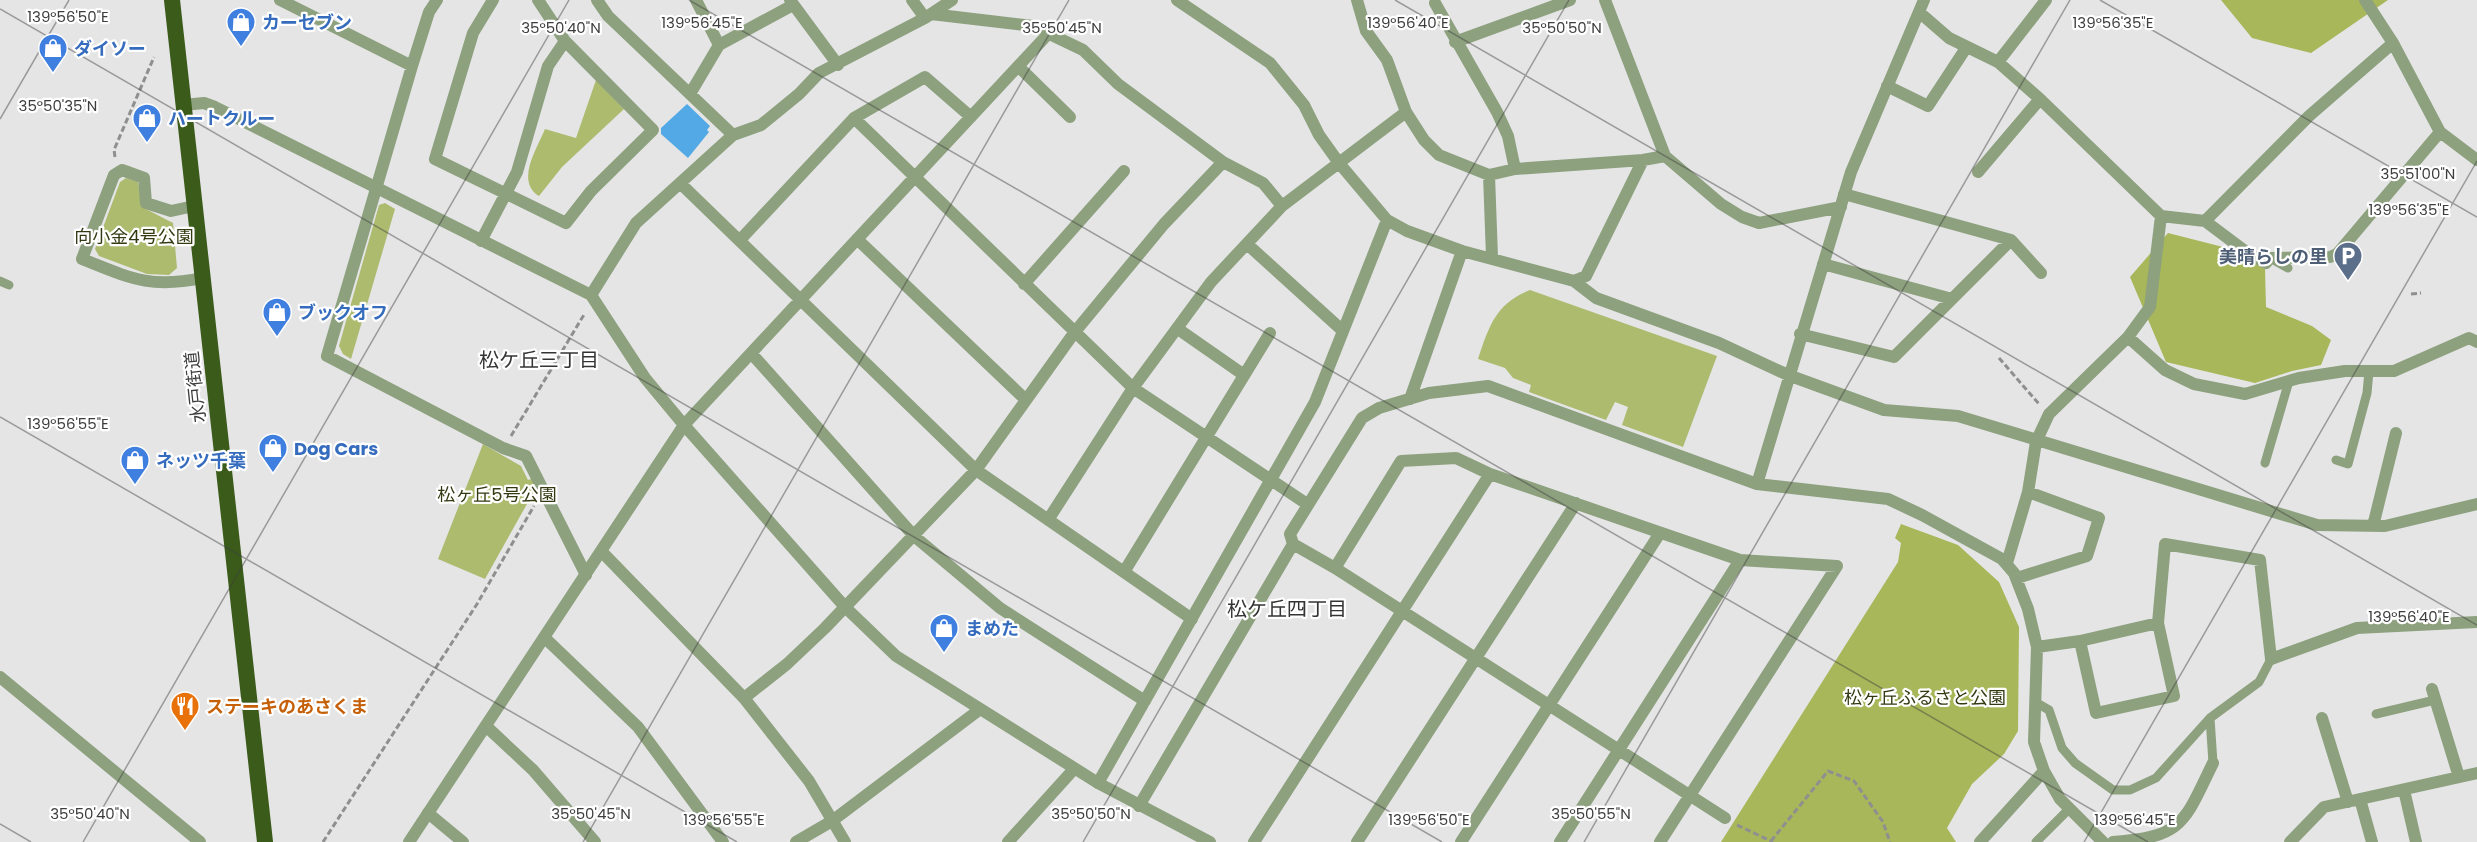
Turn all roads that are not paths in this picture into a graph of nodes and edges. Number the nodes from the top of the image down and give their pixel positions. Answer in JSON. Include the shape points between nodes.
{"nodes":[{"id":1,"x":172,"y":0,"type":"edge"},
{"id":2,"x":280,"y":0,"type":"edge"},
{"id":3,"x":437,"y":0,"type":"edge"},
{"id":4,"x":493,"y":0,"type":"edge"},
{"id":5,"x":538,"y":0,"type":"edge"},
{"id":6,"x":597,"y":0,"type":"edge"},
{"id":7,"x":696,"y":0,"type":"edge"},
{"id":8,"x":912,"y":0,"type":"edge"},
{"id":9,"x":952,"y":0,"type":"edge"},
{"id":10,"x":1177,"y":0,"type":"edge"},
{"id":11,"x":1357,"y":0,"type":"edge"},
{"id":12,"x":1570,"y":0,"type":"edge"},
{"id":13,"x":1605,"y":0,"type":"edge"},
{"id":14,"x":1924,"y":0,"type":"edge"},
{"id":15,"x":2046,"y":0,"type":"edge"},
{"id":16,"x":2365,"y":0,"type":"edge"},
{"id":17,"x":791,"y":2,"type":"edge"},
{"id":18,"x":1435,"y":3,"type":"dead end"},
{"id":19,"x":1919,"y":12,"type":"junction"},
{"id":20,"x":928,"y":16,"type":"junction"},
{"id":21,"x":1049,"y":33,"type":"junction"},
{"id":22,"x":565,"y":41,"type":"junction"},
{"id":23,"x":1455,"y":42,"type":"junction"},
{"id":24,"x":2393,"y":43,"type":"junction"},
{"id":25,"x":719,"y":45,"type":"junction"},
{"id":26,"x":1966,"y":48,"type":"junction"},
{"id":27,"x":1998,"y":62,"type":"junction"},
{"id":28,"x":838,"y":65,"type":"junction"},
{"id":29,"x":412,"y":66,"type":"junction"},
{"id":30,"x":1019,"y":66,"type":"junction"},
{"id":31,"x":1887,"y":86,"type":"junction"},
{"id":32,"x":690,"y":94,"type":"junction"},
{"id":33,"x":2040,"y":99,"type":"junction"},
{"id":34,"x":183,"y":105,"type":"junction"},
{"id":35,"x":1407,"y":112,"type":"junction"},
{"id":36,"x":971,"y":117,"type":"junction"},
{"id":37,"x":1070,"y":117,"type":"dead end"},
{"id":38,"x":854,"y":118,"type":"junction"},
{"id":39,"x":2440,"y":132,"type":"junction"},
{"id":40,"x":733,"y":135,"type":"junction"},
{"id":41,"x":1665,"y":156,"type":"junction"},
{"id":42,"x":1643,"y":160,"type":"junction"},
{"id":43,"x":2477,"y":160,"type":"edge"},
{"id":44,"x":1223,"y":162,"type":"junction"},
{"id":45,"x":1339,"y":163,"type":"junction"},
{"id":46,"x":1515,"y":169,"type":"junction"},
{"id":47,"x":1124,"y":171,"type":"dead end"},
{"id":48,"x":1978,"y":172,"type":"dead end"},
{"id":49,"x":1489,"y":175,"type":"junction"},
{"id":50,"x":913,"y":177,"type":"junction"},
{"id":51,"x":680,"y":183,"type":"junction"},
{"id":52,"x":375,"y":187,"type":"junction"},
{"id":53,"x":505,"y":194,"type":"junction"},
{"id":54,"x":1844,"y":194,"type":"junction"},
{"id":55,"x":194,"y":206,"type":"junction"},
{"id":56,"x":1282,"y":206,"type":"junction"},
{"id":57,"x":1841,"y":207,"type":"junction"},
{"id":58,"x":2162,"y":216,"type":"junction"},
{"id":59,"x":1388,"y":220,"type":"junction"},
{"id":60,"x":2205,"y":221,"type":"junction"},
{"id":61,"x":857,"y":239,"type":"junction"},
{"id":62,"x":740,"y":240,"type":"junction"},
{"id":63,"x":2012,"y":240,"type":"junction"},
{"id":64,"x":481,"y":241,"type":"junction"},
{"id":65,"x":1247,"y":244,"type":"junction"},
{"id":66,"x":1462,"y":250,"type":"junction"},
{"id":67,"x":1492,"y":257,"type":"junction"},
{"id":68,"x":2270,"y":258,"type":"junction"},
{"id":69,"x":1823,"y":264,"type":"junction"},
{"id":70,"x":2288,"y":267,"type":"dead end"},
{"id":71,"x":2041,"y":273,"type":"dead end"},
{"id":72,"x":202,"y":278,"type":"junction"},
{"id":73,"x":1574,"y":281,"type":"junction"},
{"id":74,"x":1024,"y":284,"type":"junction"},
{"id":75,"x":592,"y":297,"type":"junction"},
{"id":76,"x":1952,"y":299,"type":"junction"},
{"id":77,"x":801,"y":300,"type":"junction"},
{"id":78,"x":1178,"y":329,"type":"junction"},
{"id":79,"x":1343,"y":331,"type":"junction"},
{"id":80,"x":1074,"y":333,"type":"junction"},
{"id":81,"x":1270,"y":333,"type":"dead end"},
{"id":82,"x":1800,"y":334,"type":"junction"},
{"id":83,"x":2128,"y":337,"type":"junction"},
{"id":84,"x":2477,"y":342,"type":"edge"},
{"id":85,"x":751,"y":353,"type":"junction"},
{"id":86,"x":2369,"y":371,"type":"junction"},
{"id":87,"x":1244,"y":375,"type":"junction"},
{"id":88,"x":1788,"y":375,"type":"junction"},
{"id":89,"x":2289,"y":381,"type":"junction"},
{"id":90,"x":1133,"y":388,"type":"junction"},
{"id":91,"x":1410,"y":399,"type":"junction"},
{"id":92,"x":1026,"y":400,"type":"junction"},
{"id":93,"x":684,"y":425,"type":"junction"},
{"id":94,"x":2396,"y":433,"type":"dead end"},
{"id":95,"x":1205,"y":438,"type":"junction"},
{"id":96,"x":2036,"y":442,"type":"junction"},
{"id":97,"x":2336,"y":460,"type":"dead end"},
{"id":98,"x":2265,"y":463,"type":"dead end"},
{"id":99,"x":976,"y":470,"type":"junction"},
{"id":100,"x":1490,"y":474,"type":"junction"},
{"id":101,"x":1271,"y":482,"type":"junction"},
{"id":102,"x":1757,"y":484,"type":"junction"},
{"id":103,"x":2028,"y":492,"type":"junction"},
{"id":104,"x":1576,"y":503,"type":"junction"},
{"id":105,"x":1307,"y":504,"type":"junction"},
{"id":106,"x":2477,"y":504,"type":"edge"},
{"id":107,"x":1048,"y":520,"type":"junction"},
{"id":108,"x":2373,"y":526,"type":"junction"},
{"id":109,"x":1660,"y":533,"type":"junction"},
{"id":110,"x":914,"y":536,"type":"junction"},
{"id":111,"x":1293,"y":544,"type":"junction"},
{"id":112,"x":602,"y":552,"type":"junction"},
{"id":113,"x":1740,"y":560,"type":"junction"},
{"id":114,"x":2007,"y":563,"type":"junction"},
{"id":115,"x":1335,"y":568,"type":"junction"},
{"id":116,"x":1124,"y":572,"type":"junction"},
{"id":117,"x":586,"y":575,"type":"junction"},
{"id":118,"x":2017,"y":578,"type":"junction"},
{"id":119,"x":845,"y":607,"type":"junction"},
{"id":120,"x":1401,"y":611,"type":"junction"},
{"id":121,"x":1192,"y":619,"type":"junction"},
{"id":122,"x":2477,"y":622,"type":"edge"},
{"id":123,"x":2158,"y":623,"type":"junction"},
{"id":124,"x":545,"y":638,"type":"junction"},
{"id":125,"x":2080,"y":641,"type":"junction"},
{"id":126,"x":2037,"y":647,"type":"junction"},
{"id":127,"x":2271,"y":659,"type":"junction"},
{"id":128,"x":1476,"y":660,"type":"junction"},
{"id":129,"x":0,"y":677,"type":"edge"},
{"id":130,"x":2434,"y":694,"type":"joint"},
{"id":131,"x":744,"y":698,"type":"junction"},
{"id":132,"x":1145,"y":701,"type":"junction"},
{"id":133,"x":2035,"y":702,"type":"junction"},
{"id":134,"x":1549,"y":706,"type":"junction"},
{"id":135,"x":979,"y":710,"type":"junction"},
{"id":136,"x":2376,"y":714,"type":"dead end"},
{"id":137,"x":2211,"y":718,"type":"junction"},
{"id":138,"x":2322,"y":718,"type":"dead end"},
{"id":139,"x":487,"y":727,"type":"junction"},
{"id":140,"x":1619,"y":751,"type":"junction"},
{"id":141,"x":2213,"y":763,"type":"joint"},
{"id":142,"x":1074,"y":769,"type":"junction"},
{"id":143,"x":2044,"y":771,"type":"junction"},
{"id":144,"x":2477,"y":773,"type":"edge"},
{"id":145,"x":2459,"y":777,"type":"junction"},
{"id":146,"x":1098,"y":783,"type":"junction"},
{"id":147,"x":2404,"y":790,"type":"junction"},
{"id":148,"x":1690,"y":796,"type":"junction"},
{"id":149,"x":2354,"y":801,"type":"junction"},
{"id":150,"x":1138,"y":806,"type":"junction"},
{"id":151,"x":2070,"y":809,"type":"junction"},
{"id":152,"x":428,"y":813,"type":"junction"},
{"id":153,"x":1725,"y":818,"type":"road end"},
{"id":154,"x":832,"y":821,"type":"junction"},
{"id":155,"x":200,"y":842,"type":"edge"},
{"id":156,"x":265,"y":842,"type":"edge"},
{"id":157,"x":409,"y":842,"type":"edge"},
{"id":158,"x":463,"y":842,"type":"edge"},
{"id":159,"x":595,"y":842,"type":"edge"},
{"id":160,"x":723,"y":842,"type":"edge"},
{"id":161,"x":796,"y":842,"type":"edge"},
{"id":162,"x":845,"y":842,"type":"edge"},
{"id":163,"x":1008,"y":842,"type":"edge"},
{"id":164,"x":1210,"y":842,"type":"edge"},
{"id":165,"x":1254,"y":842,"type":"edge"},
{"id":166,"x":1357,"y":842,"type":"edge"},
{"id":167,"x":1461,"y":842,"type":"edge"},
{"id":168,"x":1560,"y":842,"type":"edge"},
{"id":169,"x":1660,"y":842,"type":"edge"},
{"id":170,"x":1980,"y":842,"type":"edge"},
{"id":171,"x":2036,"y":842,"type":"edge"},
{"id":172,"x":2103,"y":842,"type":"edge"},
{"id":173,"x":2113,"y":842,"type":"edge"},
{"id":174,"x":2290,"y":842,"type":"edge"},
{"id":175,"x":2372,"y":842,"type":"edge"},
{"id":176,"x":2416,"y":842,"type":"edge"}],
"edges":[{"from":1,"to":34,"type":"highway","name":"水戸街道"},
{"from":2,"to":29,"type":"street"},
{"from":3,"to":29,"type":"street","via":[[429,12]]},
{"from":4,"to":53,"type":"street","via":[[473,33],[435,159]]},
{"from":5,"to":22,"type":"street"},
{"from":6,"to":32,"type":"street","via":[[608,16]]},
{"from":7,"to":25,"type":"street"},
{"from":8,"to":20,"type":"street"},
{"from":9,"to":20,"type":"street"},
{"from":10,"to":45,"type":"street","via":[[1270,63],[1304,105]]},
{"from":11,"to":35,"type":"street","via":[[1366,31],[1387,60]]},
{"from":12,"to":23,"type":"street"},
{"from":13,"to":41,"type":"street"},
{"from":14,"to":19,"type":"street"},
{"from":15,"to":27,"type":"street"},
{"from":16,"to":24,"type":"street"},
{"from":17,"to":25,"type":"street"},
{"from":17,"to":28,"type":"street"},
{"from":18,"to":23,"type":"street"},
{"from":19,"to":26,"type":"street"},
{"from":19,"to":31,"type":"street"},
{"from":20,"to":21,"type":"street","via":[[1033,26]]},
{"from":20,"to":28,"type":"street"},
{"from":21,"to":30,"type":"street"},
{"from":21,"to":44,"type":"street","via":[[1083,50],[1118,84]]},
{"from":22,"to":53,"type":"street","via":[[548,66],[517,172]]},
{"from":22,"to":53,"type":"street","via":[[653,130],[591,191],[566,223]]},
{"from":23,"to":46,"type":"street","via":[[1497,112],[1508,136]]},
{"from":24,"to":39,"type":"street"},
{"from":24,"to":60,"type":"street","via":[[2309,116]]},
{"from":25,"to":32,"type":"street"},
{"from":26,"to":27,"type":"street"},
{"from":26,"to":31,"type":"street","via":[[1928,106]]},
{"from":27,"to":33,"type":"street"},
{"from":28,"to":40,"type":"street","via":[[819,73],[761,125]]},
{"from":29,"to":52,"type":"street"},
{"from":30,"to":36,"type":"street"},
{"from":30,"to":37,"type":"street"},
{"from":31,"to":54,"type":"street"},
{"from":32,"to":40,"type":"street"},
{"from":33,"to":48,"type":"street"},
{"from":33,"to":58,"type":"street"},
{"from":34,"to":52,"type":"street","via":[[204,103],[215,107]]},
{"from":34,"to":55,"type":"highway","name":"水戸街道"},
{"from":35,"to":45,"type":"street"},
{"from":35,"to":49,"type":"street","via":[[1424,140],[1439,155]]},
{"from":36,"to":38,"type":"street","via":[[925,76]]},
{"from":36,"to":50,"type":"street"},
{"from":38,"to":50,"type":"street"},
{"from":38,"to":62,"type":"street"},
{"from":39,"to":43,"type":"street"},
{"from":39,"to":68,"type":"street","via":[[2337,254]]},
{"from":40,"to":51,"type":"street"},
{"from":41,"to":42,"type":"street"},
{"from":41,"to":57,"type":"street","via":[[1721,204],[1759,224]]},
{"from":42,"to":46,"type":"street"},
{"from":42,"to":73,"type":"street","via":[[1586,276]]},
{"from":44,"to":56,"type":"street","via":[[1263,183]]},
{"from":44,"to":80,"type":"street","via":[[1164,224]]},
{"from":45,"to":56,"type":"street"},
{"from":45,"to":59,"type":"street"},
{"from":46,"to":49,"type":"street"},
{"from":47,"to":74,"type":"street"},
{"from":49,"to":67,"type":"street"},
{"from":50,"to":61,"type":"street"},
{"from":50,"to":74,"type":"street"},
{"from":51,"to":62,"type":"street"},
{"from":51,"to":75,"type":"street","via":[[636,223]]},
{"from":52,"to":64,"type":"street"},
{"from":52,"to":117,"type":"street","via":[[327,356],[503,448],[526,456]]},
{"from":53,"to":64,"type":"street"},
{"from":54,"to":57,"type":"street"},
{"from":54,"to":63,"type":"street"},
{"from":55,"to":72,"type":"highway","name":"水戸街道"},
{"from":55,"to":72,"type":"street","via":[[160,210],[146,203],[144,178],[122,170],[114,175],[82,259],[145,282],[175,284]]},
{"from":56,"to":65,"type":"street"},
{"from":57,"to":69,"type":"street"},
{"from":58,"to":60,"type":"street"},
{"from":58,"to":83,"type":"street","via":[[2150,307]]},
{"from":59,"to":66,"type":"street","via":[[1407,231]]},
{"from":59,"to":79,"type":"street"},
{"from":60,"to":68,"type":"street","via":[[2249,254],[2266,263]]},
{"from":61,"to":77,"type":"street"},
{"from":61,"to":92,"type":"street"},
{"from":62,"to":77,"type":"street"},
{"from":63,"to":71,"type":"street"},
{"from":63,"to":76,"type":"street"},
{"from":64,"to":75,"type":"street"},
{"from":65,"to":78,"type":"street","via":[[1211,282]]},
{"from":65,"to":79,"type":"street"},
{"from":66,"to":67,"type":"street"},
{"from":66,"to":91,"type":"street"},
{"from":67,"to":73,"type":"street"},
{"from":68,"to":70,"type":"lane"},
{"from":69,"to":76,"type":"street"},
{"from":69,"to":82,"type":"street"},
{"from":72,"to":156,"type":"highway","name":"水戸街道"},
{"from":73,"to":88,"type":"street","via":[[1596,298],[1719,343]]},
{"from":74,"to":80,"type":"street"},
{"from":75,"to":93,"type":"street","via":[[645,378]]},
{"from":76,"to":82,"type":"street","via":[[1894,357]]},
{"from":77,"to":85,"type":"street"},
{"from":77,"to":99,"type":"street"},
{"from":78,"to":87,"type":"street"},
{"from":78,"to":90,"type":"street"},
{"from":79,"to":101,"type":"street","via":[[1315,402]]},
{"from":80,"to":90,"type":"street"},
{"from":80,"to":92,"type":"street"},
{"from":81,"to":87,"type":"street"},
{"from":82,"to":88,"type":"street"},
{"from":83,"to":89,"type":"street","via":[[2165,370],[2194,384],[2245,394]]},
{"from":83,"to":96,"type":"street","via":[[2049,414]]},
{"from":84,"to":86,"type":"street","via":[[2469,338],[2403,369]]},
{"from":85,"to":93,"type":"street"},
{"from":85,"to":110,"type":"street"},
{"from":86,"to":89,"type":"street"},
{"from":86,"to":97,"type":"lane","via":[[2348,464]]},
{"from":87,"to":95,"type":"street"},
{"from":88,"to":96,"type":"street","via":[[1884,410],[1958,416]]},
{"from":88,"to":102,"type":"street"},
{"from":89,"to":98,"type":"lane"},
{"from":90,"to":95,"type":"street"},
{"from":90,"to":107,"type":"street"},
{"from":91,"to":102,"type":"street","via":[[1488,386]]},
{"from":91,"to":105,"type":"street","via":[[1379,408],[1362,418]]},
{"from":92,"to":99,"type":"street"},
{"from":93,"to":112,"type":"street"},
{"from":93,"to":119,"type":"street"},
{"from":94,"to":108,"type":"street"},
{"from":95,"to":101,"type":"street"},
{"from":95,"to":116,"type":"street"},
{"from":96,"to":103,"type":"street"},
{"from":96,"to":108,"type":"street","via":[[2317,525]]},
{"from":99,"to":107,"type":"street"},
{"from":99,"to":110,"type":"street"},
{"from":100,"to":104,"type":"street"},
{"from":100,"to":115,"type":"street","via":[[1456,458],[1401,461]]},
{"from":100,"to":120,"type":"street"},
{"from":101,"to":105,"type":"street"},
{"from":101,"to":121,"type":"street"},
{"from":102,"to":114,"type":"street","via":[[1888,499]]},
{"from":103,"to":114,"type":"street"},
{"from":103,"to":118,"type":"street","via":[[2099,518],[2087,556]]},
{"from":104,"to":109,"type":"street"},
{"from":104,"to":128,"type":"street"},
{"from":105,"to":111,"type":"street","via":[[1290,534]]},
{"from":106,"to":108,"type":"street"},
{"from":107,"to":116,"type":"street"},
{"from":109,"to":113,"type":"street"},
{"from":109,"to":134,"type":"street"},
{"from":110,"to":119,"type":"street"},
{"from":110,"to":132,"type":"street","via":[[1000,608]]},
{"from":111,"to":115,"type":"street"},
{"from":111,"to":150,"type":"street"},
{"from":112,"to":117,"type":"street"},
{"from":112,"to":131,"type":"street"},
{"from":113,"to":140,"type":"street"},
{"from":113,"to":148,"type":"street","via":[[1837,566]]},
{"from":114,"to":118,"type":"street"},
{"from":115,"to":120,"type":"street"},
{"from":116,"to":121,"type":"street"},
{"from":117,"to":124,"type":"street"},
{"from":118,"to":126,"type":"street"},
{"from":119,"to":131,"type":"street","via":[[787,664]]},
{"from":119,"to":135,"type":"street","via":[[896,656]]},
{"from":120,"to":128,"type":"street"},
{"from":120,"to":165,"type":"street"},
{"from":121,"to":132,"type":"street"},
{"from":122,"to":127,"type":"street","via":[[2357,628]]},
{"from":123,"to":125,"type":"street"},
{"from":123,"to":125,"type":"street","via":[[2174,696],[2096,713]]},
{"from":123,"to":127,"type":"street","via":[[2165,544],[2260,560]]},
{"from":124,"to":139,"type":"street"},
{"from":124,"to":160,"type":"street","via":[[638,728]]},
{"from":125,"to":126,"type":"street"},
{"from":126,"to":133,"type":"street"},
{"from":127,"to":137,"type":"lane","via":[[2259,682]]},
{"from":128,"to":134,"type":"street"},
{"from":128,"to":166,"type":"street"},
{"from":129,"to":155,"type":"street"},
{"from":130,"to":136,"type":"lane"},
{"from":130,"to":145,"type":"street"},
{"from":131,"to":154,"type":"street","via":[[808,781]]},
{"from":132,"to":146,"type":"street"},
{"from":133,"to":137,"type":"lane","via":[[2049,710],[2062,748],[2075,763],[2113,790],[2130,790],[2156,778]]},
{"from":133,"to":143,"type":"street","via":[[2034,742]]},
{"from":134,"to":140,"type":"street"},
{"from":134,"to":167,"type":"street"},
{"from":135,"to":142,"type":"street"},
{"from":135,"to":154,"type":"street"},
{"from":137,"to":141,"type":"lane"},
{"from":138,"to":149,"type":"street"},
{"from":139,"to":152,"type":"street"},
{"from":139,"to":159,"type":"street","via":[[532,770]]},
{"from":140,"to":148,"type":"street"},
{"from":140,"to":168,"type":"street"},
{"from":141,"to":173,"type":"street","via":[[2181,822],[2163,835]]},
{"from":142,"to":146,"type":"street"},
{"from":142,"to":163,"type":"street"},
{"from":143,"to":151,"type":"street"},
{"from":143,"to":170,"type":"street"},
{"from":144,"to":145,"type":"street"},
{"from":145,"to":147,"type":"street"},
{"from":146,"to":150,"type":"street"},
{"from":147,"to":149,"type":"street"},
{"from":147,"to":176,"type":"street"},
{"from":148,"to":153,"type":"street"},
{"from":148,"to":169,"type":"street"},
{"from":149,"to":174,"type":"street","via":[[2324,807]]},
{"from":149,"to":175,"type":"street"},
{"from":150,"to":164,"type":"street"},
{"from":151,"to":171,"type":"lane"},
{"from":151,"to":172,"type":"street"},
{"from":152,"to":157,"type":"street"},
{"from":152,"to":158,"type":"street"},
{"from":154,"to":161,"type":"street"},
{"from":154,"to":162,"type":"street"}]}
